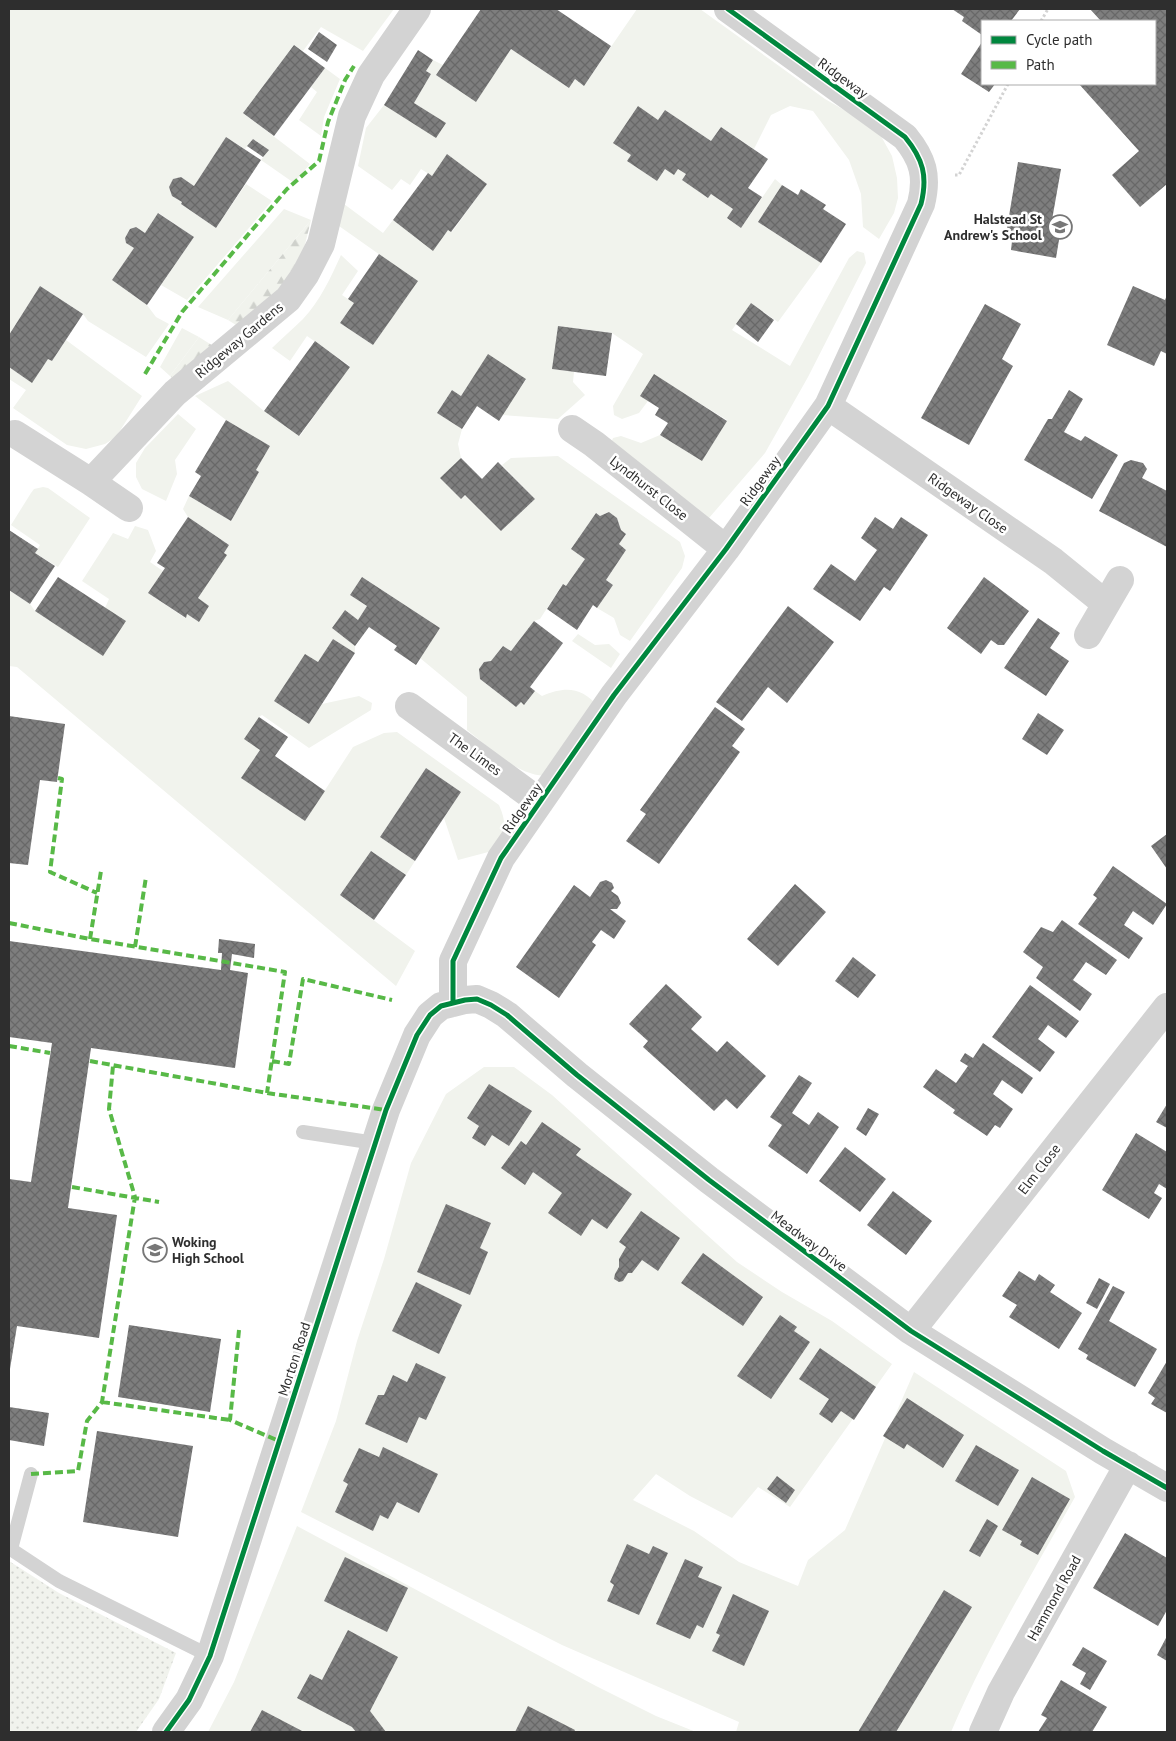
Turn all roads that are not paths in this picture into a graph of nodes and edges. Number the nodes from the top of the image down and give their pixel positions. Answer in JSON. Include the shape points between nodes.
{"nodes":[{"id":1,"x":417,"y":9,"type":"edge"},
{"id":2,"x":728,"y":9,"type":"edge"},
{"id":3,"x":828,"y":406,"type":"junction"},
{"id":4,"x":572,"y":429,"type":"dead end"},
{"id":5,"x":15,"y":434,"type":"dead end"},
{"id":6,"x":90,"y":482,"type":"junction"},
{"id":7,"x":129,"y":508,"type":"dead end"},
{"id":8,"x":726,"y":549,"type":"junction"},
{"id":9,"x":1120,"y":580,"type":"dead end"},
{"id":10,"x":1106,"y":604,"type":"junction"},
{"id":11,"x":1088,"y":635,"type":"dead end"},
{"id":12,"x":410,"y":706,"type":"dead end"},
{"id":13,"x":540,"y":802,"type":"junction"},
{"id":14,"x":453,"y":1003,"type":"junction"},
{"id":15,"x":1167,"y":1007,"type":"edge"},
{"id":16,"x":303,"y":1132,"type":"dead end"},
{"id":17,"x":375,"y":1143,"type":"junction"},
{"id":18,"x":912,"y":1331,"type":"junction"},
{"id":19,"x":1128,"y":1466,"type":"junction"},
{"id":20,"x":31,"y":1474,"type":"dead end"},
{"id":21,"x":1167,"y":1488,"type":"edge"},
{"id":22,"x":10,"y":1549,"type":"edge"},
{"id":23,"x":210,"y":1656,"type":"junction"},
{"id":24,"x":166,"y":1732,"type":"edge"},
{"id":25,"x":983,"y":1732,"type":"edge"}],
"edges":[{"from":1,"to":6,"type":"street","name":"Ridgeway Gardens","via":[[371,75],[352,116],[321,244],[305,276],[288,299],[175,393]]},
{"from":2,"to":3,"type":"street","name":"Ridgeway","via":[[904,137],[920,158],[925,180],[921,204]]},
{"from":3,"to":8,"type":"street","name":"Ridgeway"},
{"from":3,"to":10,"type":"street","name":"Ridgeway Close","via":[[1053,561]]},
{"from":4,"to":8,"type":"street","name":"Lyndhurst Close"},
{"from":5,"to":6,"type":"street"},
{"from":6,"to":7,"type":"street"},
{"from":8,"to":13,"type":"street","name":"Ridgeway","via":[[614,695]]},
{"from":9,"to":10,"type":"street"},
{"from":10,"to":11,"type":"street"},
{"from":12,"to":13,"type":"street","name":"The Limes"},
{"from":13,"to":14,"type":"street","name":"Ridgeway","via":[[501,858],[453,961]]},
{"from":14,"to":17,"type":"street","name":"Morton Road","via":[[441,1006],[423,1025]]},
{"from":14,"to":18,"type":"street","name":"Meadway Drive","via":[[477,999],[507,1015],[709,1180]]},
{"from":15,"to":18,"type":"street","name":"Elm Close"},
{"from":16,"to":17,"type":"lane"},
{"from":17,"to":23,"type":"street","name":"Morton Road"},
{"from":18,"to":19,"type":"street","name":"Meadway Drive"},
{"from":19,"to":21,"type":"street","name":"Meadway Drive"},
{"from":19,"to":25,"type":"street","name":"Hammond Road","via":[[1001,1692]]},
{"from":20,"to":22,"type":"lane"},
{"from":22,"to":23,"type":"lane","via":[[59,1581]]},
{"from":23,"to":24,"type":"street","name":"Morton Road","via":[[190,1700]]}]}
